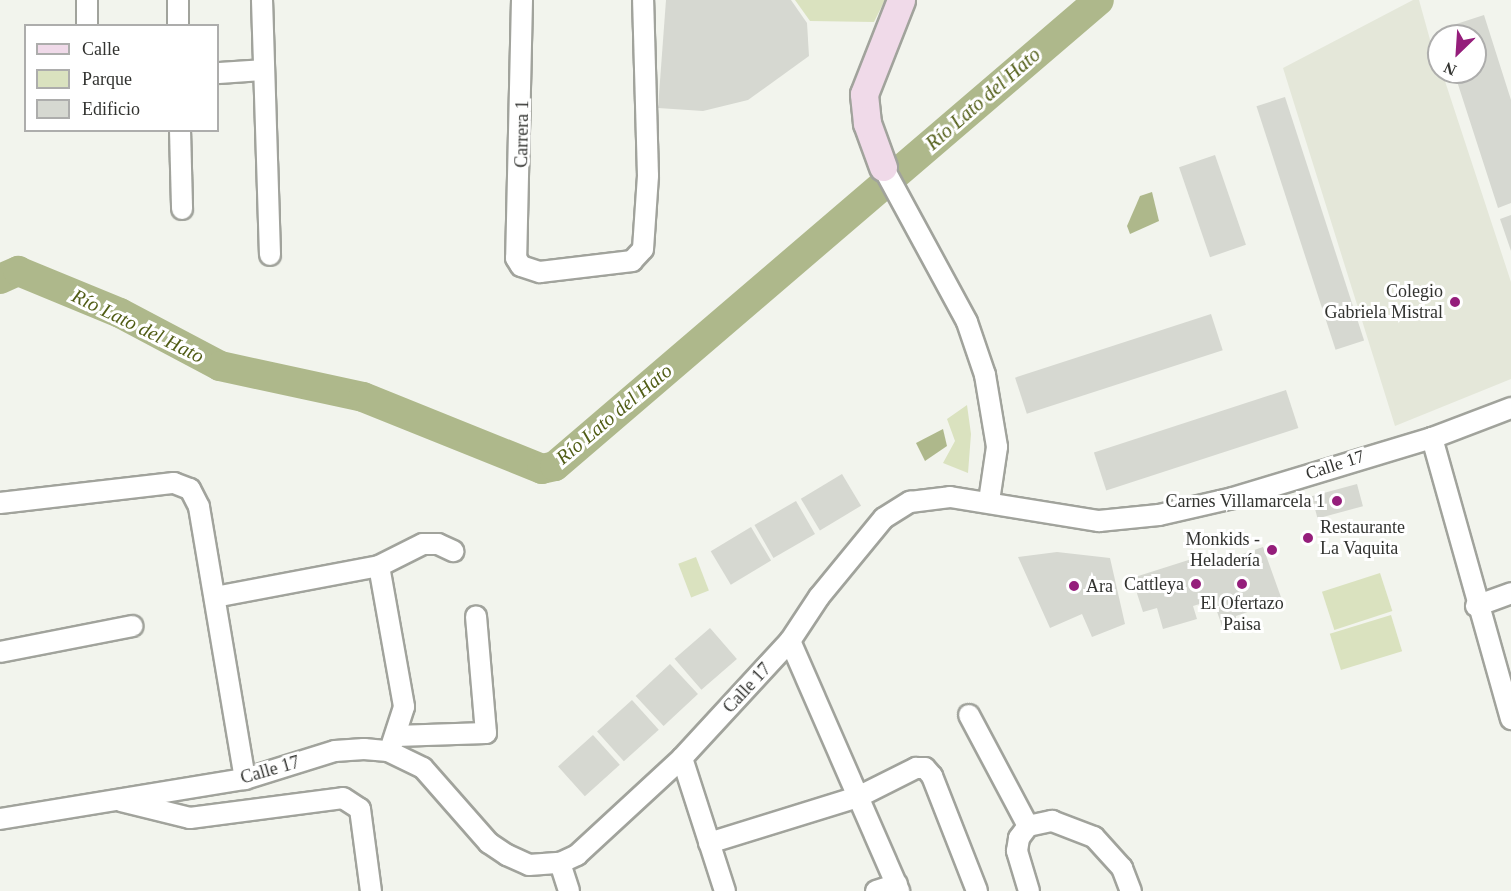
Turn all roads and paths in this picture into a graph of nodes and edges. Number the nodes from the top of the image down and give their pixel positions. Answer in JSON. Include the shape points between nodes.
{"nodes":[{"id":1,"x":87,"y":0,"type":"edge"},
{"id":2,"x":178,"y":0,"type":"edge"},
{"id":3,"x":262,"y":0,"type":"edge"},
{"id":4,"x":522,"y":0,"type":"edge"},
{"id":5,"x":643,"y":0,"type":"edge"},
{"id":6,"x":900,"y":0,"type":"edge"},
{"id":7,"x":87,"y":24,"type":"edge"},
{"id":8,"x":178,"y":24,"type":"edge"},
{"id":9,"x":263,"y":70,"type":"junction"},
{"id":10,"x":219,"y":73,"type":"edge"},
{"id":11,"x":180,"y":132,"type":"edge"},
{"id":12,"x":883,"y":167,"type":"joint"},
{"id":13,"x":182,"y":209,"type":"dead end"},
{"id":14,"x":270,"y":255,"type":"dead end"},
{"id":15,"x":1511,"y":408,"type":"edge"},
{"id":16,"x":1432,"y":438,"type":"junction"},
{"id":17,"x":989,"y":501,"type":"junction"},
{"id":18,"x":0,"y":503,"type":"edge"},
{"id":19,"x":453,"y":551,"type":"dead end"},
{"id":20,"x":379,"y":566,"type":"junction"},
{"id":21,"x":1511,"y":593,"type":"edge"},
{"id":22,"x":214,"y":597,"type":"junction"},
{"id":23,"x":1476,"y":606,"type":"junction"},
{"id":24,"x":476,"y":616,"type":"dead end"},
{"id":25,"x":132,"y":626,"type":"dead end"},
{"id":26,"x":790,"y":641,"type":"junction"},
{"id":27,"x":0,"y":652,"type":"edge"},
{"id":28,"x":969,"y":715,"type":"dead end"},
{"id":29,"x":1511,"y":719,"type":"edge"},
{"id":30,"x":392,"y":743,"type":"junction"},
{"id":31,"x":682,"y":758,"type":"junction"},
{"id":32,"x":245,"y":779,"type":"junction"},
{"id":33,"x":858,"y":797,"type":"junction"},
{"id":34,"x":116,"y":800,"type":"junction"},
{"id":35,"x":0,"y":819,"type":"edge"},
{"id":36,"x":1028,"y":826,"type":"junction"},
{"id":37,"x":709,"y":843,"type":"junction"},
{"id":38,"x":560,"y":863,"type":"junction"},
{"id":39,"x":898,"y":888,"type":"edge"},
{"id":40,"x":371,"y":891,"type":"edge"},
{"id":41,"x":569,"y":891,"type":"edge"},
{"id":42,"x":725,"y":891,"type":"edge"},
{"id":43,"x":876,"y":891,"type":"edge"},
{"id":44,"x":977,"y":891,"type":"edge"},
{"id":45,"x":1029,"y":891,"type":"edge"},
{"id":46,"x":1131,"y":891,"type":"edge"}],
"edges":[{"from":1,"to":7,"type":"street"},
{"from":2,"to":8,"type":"street"},
{"from":3,"to":9,"type":"street"},
{"from":4,"to":5,"type":"street","name":"Carrera 1","via":[[516,258],[521,266],[540,272],[632,261],[643,249],[648,176]]},
{"from":6,"to":12,"type":"street","via":[[864,94],[867,123]]},
{"from":9,"to":10,"type":"street"},
{"from":9,"to":14,"type":"street"},
{"from":11,"to":13,"type":"street"},
{"from":12,"to":17,"type":"street","via":[[967,322],[991,402],[997,447]]},
{"from":15,"to":16,"type":"street","name":"Calle 17"},
{"from":16,"to":17,"type":"street","name":"Calle 17","via":[[1233,498],[1160,515],[1099,521]]},
{"from":16,"to":23,"type":"street"},
{"from":17,"to":26,"type":"street","name":"Calle 17","via":[[950,497],[910,502],[884,518],[819,597]]},
{"from":18,"to":22,"type":"street","via":[[174,483],[190,489],[199,507]]},
{"from":19,"to":20,"type":"street","via":[[438,544],[423,544]]},
{"from":20,"to":22,"type":"street"},
{"from":20,"to":30,"type":"street","via":[[404,707]]},
{"from":21,"to":23,"type":"street"},
{"from":22,"to":32,"type":"street"},
{"from":23,"to":29,"type":"street"},
{"from":24,"to":30,"type":"street","via":[[486,733]]},
{"from":25,"to":27,"type":"street"},
{"from":26,"to":31,"type":"street","name":"Calle 17"},
{"from":26,"to":33,"type":"street"},
{"from":28,"to":36,"type":"street"},
{"from":30,"to":32,"type":"street","name":"Calle 17","via":[[335,751]]},
{"from":30,"to":38,"type":"street","name":"Calle 17","via":[[423,768],[489,843],[530,865]]},
{"from":31,"to":37,"type":"street"},
{"from":31,"to":38,"type":"street","name":"Calle 17","via":[[577,855]]},
{"from":32,"to":34,"type":"street","name":"Calle 17"},
{"from":33,"to":37,"type":"street"},
{"from":33,"to":39,"type":"street"},
{"from":33,"to":44,"type":"street","via":[[916,768],[925,768],[932,776]]},
{"from":34,"to":35,"type":"street","name":"Calle 17"},
{"from":34,"to":40,"type":"street","via":[[190,818],[343,798],[360,809]]},
{"from":36,"to":45,"type":"street","via":[[1019,838],[1017,851]]},
{"from":36,"to":46,"type":"street","via":[[1052,821],[1094,837],[1122,868]]},
{"from":37,"to":42,"type":"street"},
{"from":38,"to":41,"type":"street"},
{"from":39,"to":43,"type":"street"}]}
